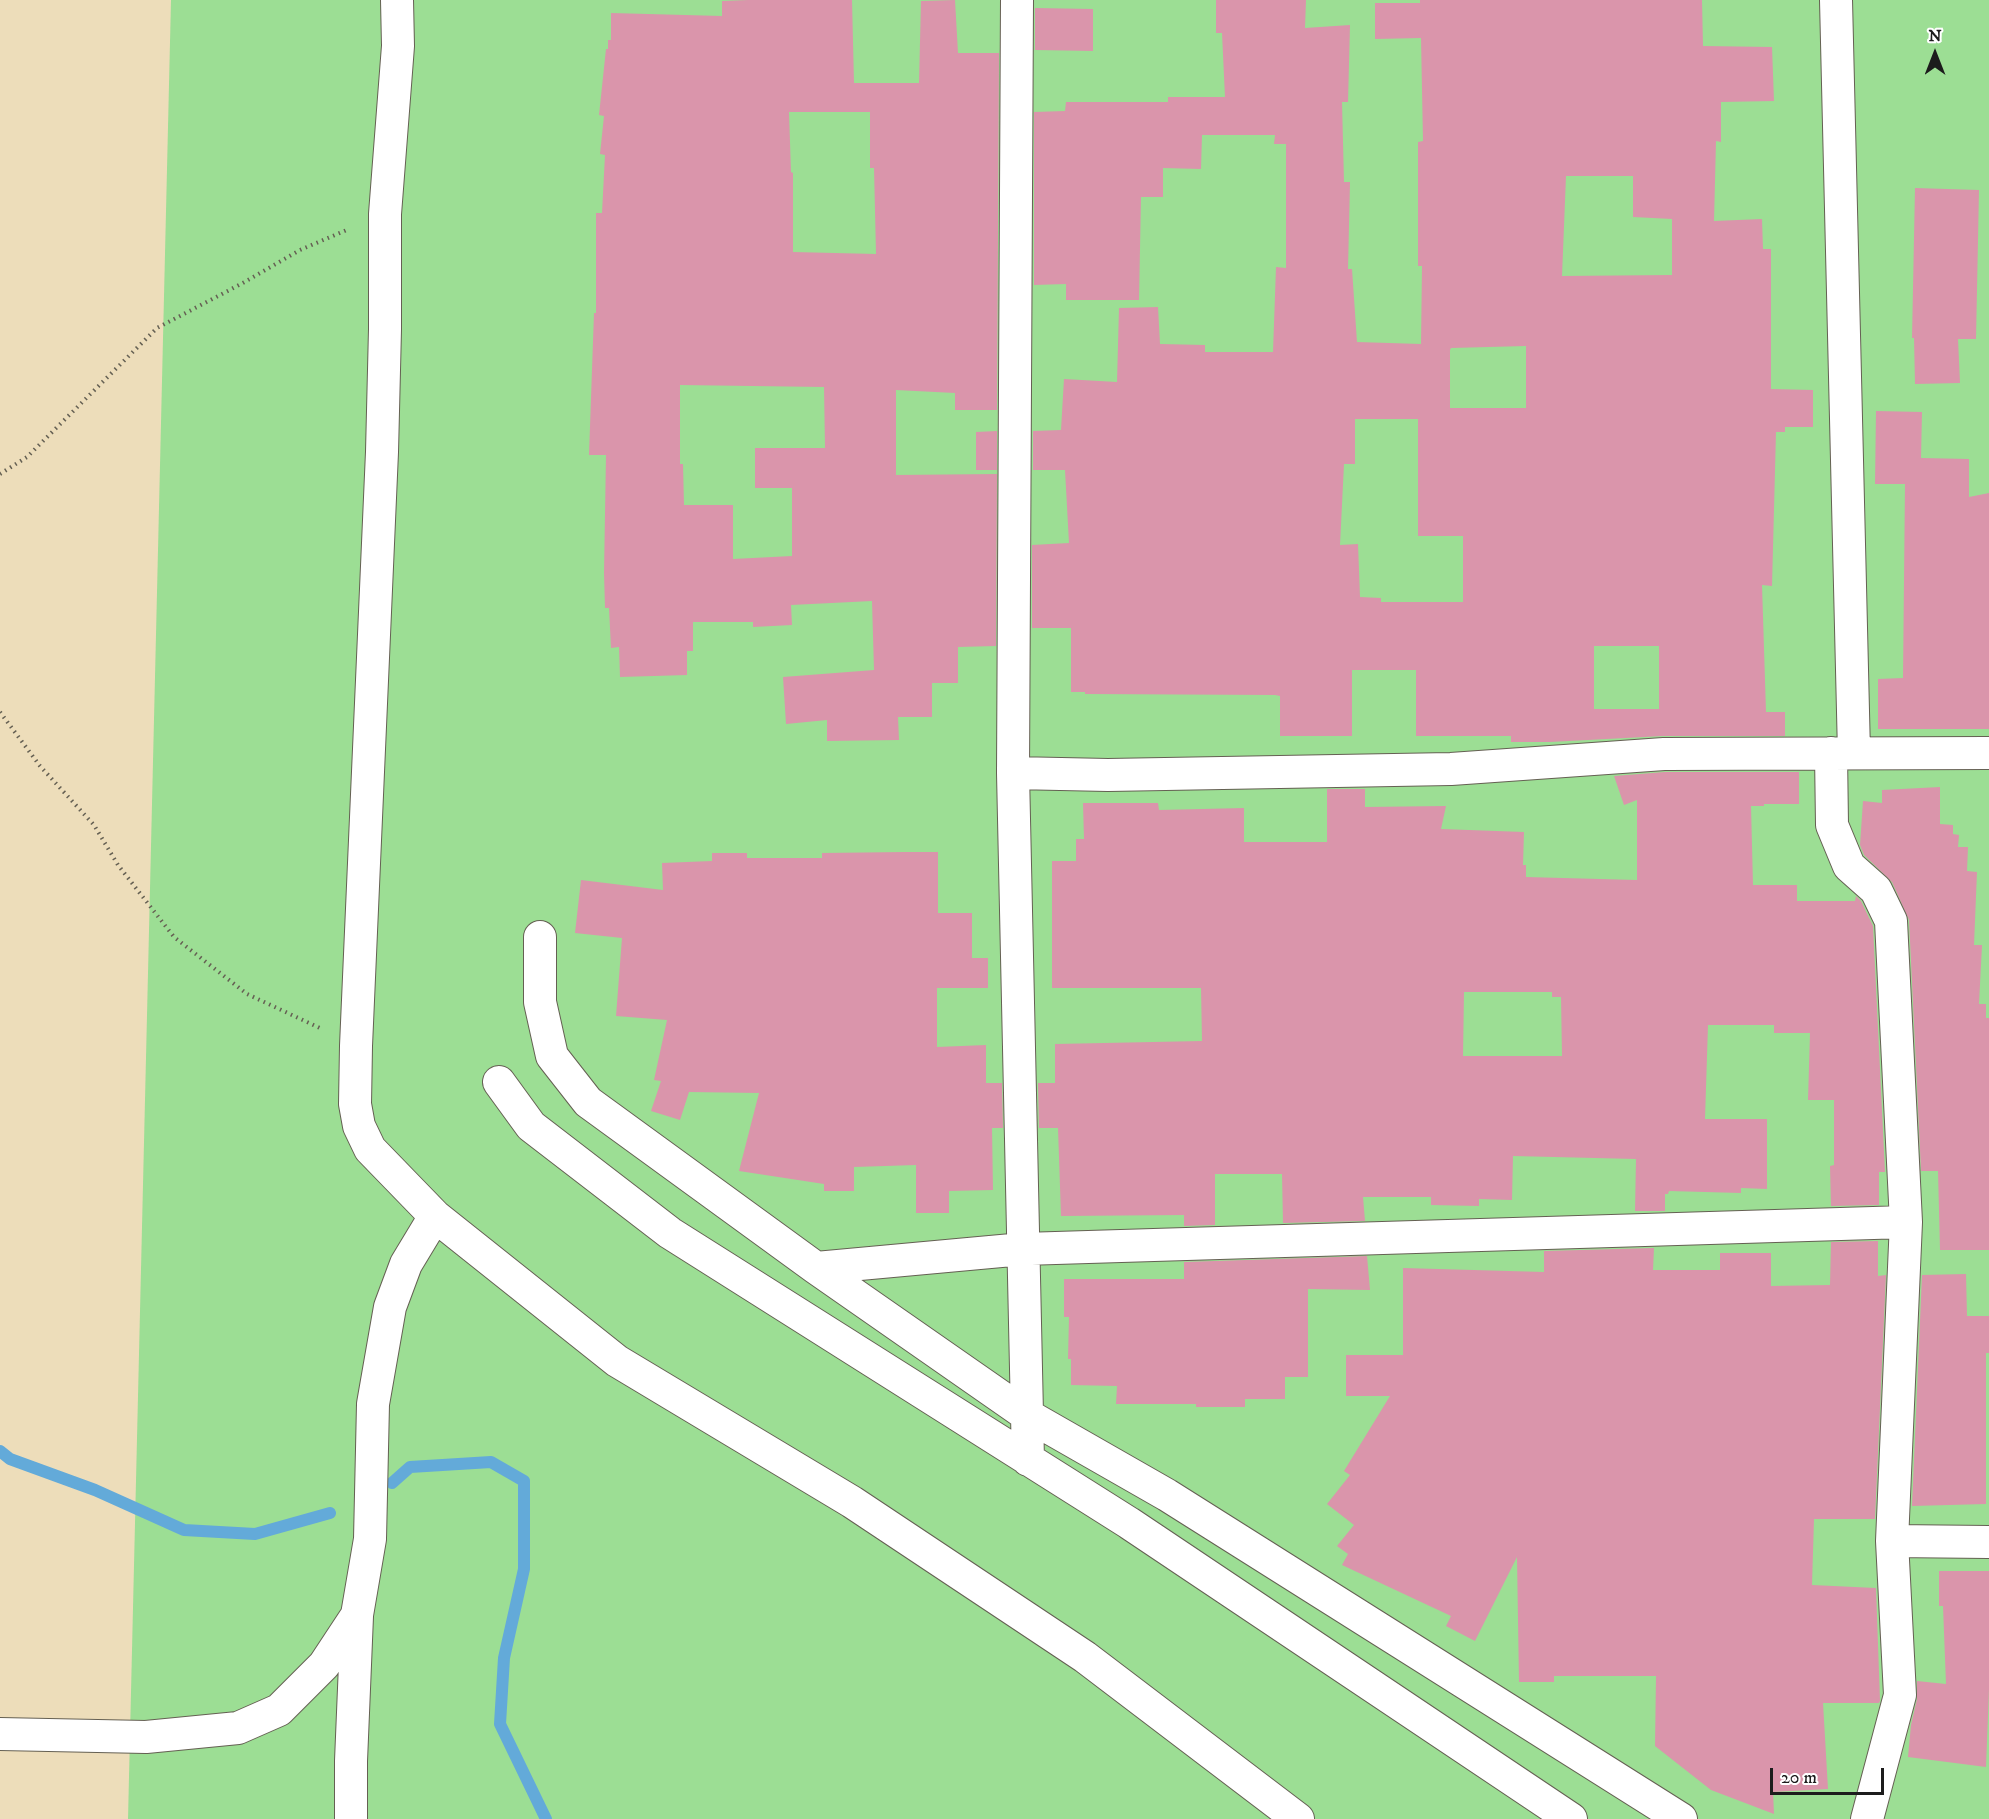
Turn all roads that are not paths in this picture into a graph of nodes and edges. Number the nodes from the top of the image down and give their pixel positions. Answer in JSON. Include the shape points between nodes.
{"nodes":[{"id":1,"x":397,"y":0,"type":"edge"},
{"id":2,"x":1017,"y":0,"type":"edge"},
{"id":3,"x":1836,"y":0,"type":"edge"},
{"id":4,"x":1842,"y":753,"type":"junction"},
{"id":5,"x":1989,"y":753,"type":"edge"},
{"id":6,"x":1013,"y":774,"type":"junction"},
{"id":7,"x":540,"y":937,"type":"dead end"},
{"id":8,"x":499,"y":1082,"type":"dead end"},
{"id":9,"x":435,"y":1216,"type":"junction"},
{"id":10,"x":1906,"y":1222,"type":"junction"},
{"id":11,"x":1023,"y":1249,"type":"junction"},
{"id":12,"x":816,"y":1268,"type":"junction"},
{"id":13,"x":1027,"y":1415,"type":"junction"},
{"id":14,"x":1028,"y":1460,"type":"junction"},
{"id":15,"x":1893,"y":1541,"type":"junction"},
{"id":16,"x":1989,"y":1542,"type":"edge"},
{"id":17,"x":357,"y":1616,"type":"junction"},
{"id":18,"x":0,"y":1734,"type":"edge"},
{"id":19,"x":351,"y":1819,"type":"edge"},
{"id":20,"x":1298,"y":1819,"type":"edge"},
{"id":21,"x":1571,"y":1819,"type":"edge"},
{"id":22,"x":1681,"y":1819,"type":"edge"},
{"id":23,"x":1867,"y":1819,"type":"edge"}],
"edges":[{"from":1,"to":9,"type":"street","via":[[398,46],[385,214],[382,452],[355,1104],[359,1126],[370,1149]]},
{"from":2,"to":6,"type":"street"},
{"from":3,"to":4,"type":"street"},
{"from":4,"to":5,"type":"street"},
{"from":4,"to":6,"type":"street","via":[[1664,754],[1451,769]]},
{"from":4,"to":10,"type":"street","via":[[1832,825],[1849,866],[1876,890],[1891,921]]},
{"from":6,"to":11,"type":"street"},
{"from":7,"to":12,"type":"street","via":[[540,1002],[552,1056],[588,1102]]},
{"from":8,"to":14,"type":"street","via":[[531,1126],[670,1233]]},
{"from":9,"to":17,"type":"street","via":[[406,1264],[390,1307],[373,1404],[370,1539]]},
{"from":9,"to":20,"type":"street","via":[[617,1360],[852,1502],[1085,1657]]},
{"from":10,"to":11,"type":"street"},
{"from":10,"to":15,"type":"street"},
{"from":11,"to":12,"type":"street"},
{"from":11,"to":13,"type":"street"},
{"from":12,"to":13,"type":"street"},
{"from":13,"to":14,"type":"street"},
{"from":13,"to":22,"type":"street","via":[[1167,1495]]},
{"from":14,"to":21,"type":"street","via":[[1129,1523]]},
{"from":15,"to":16,"type":"street"},
{"from":15,"to":23,"type":"street","via":[[1900,1695]]},
{"from":17,"to":18,"type":"street","via":[[324,1665],[279,1710],[238,1728],[146,1737]]},
{"from":17,"to":19,"type":"street"}]}
